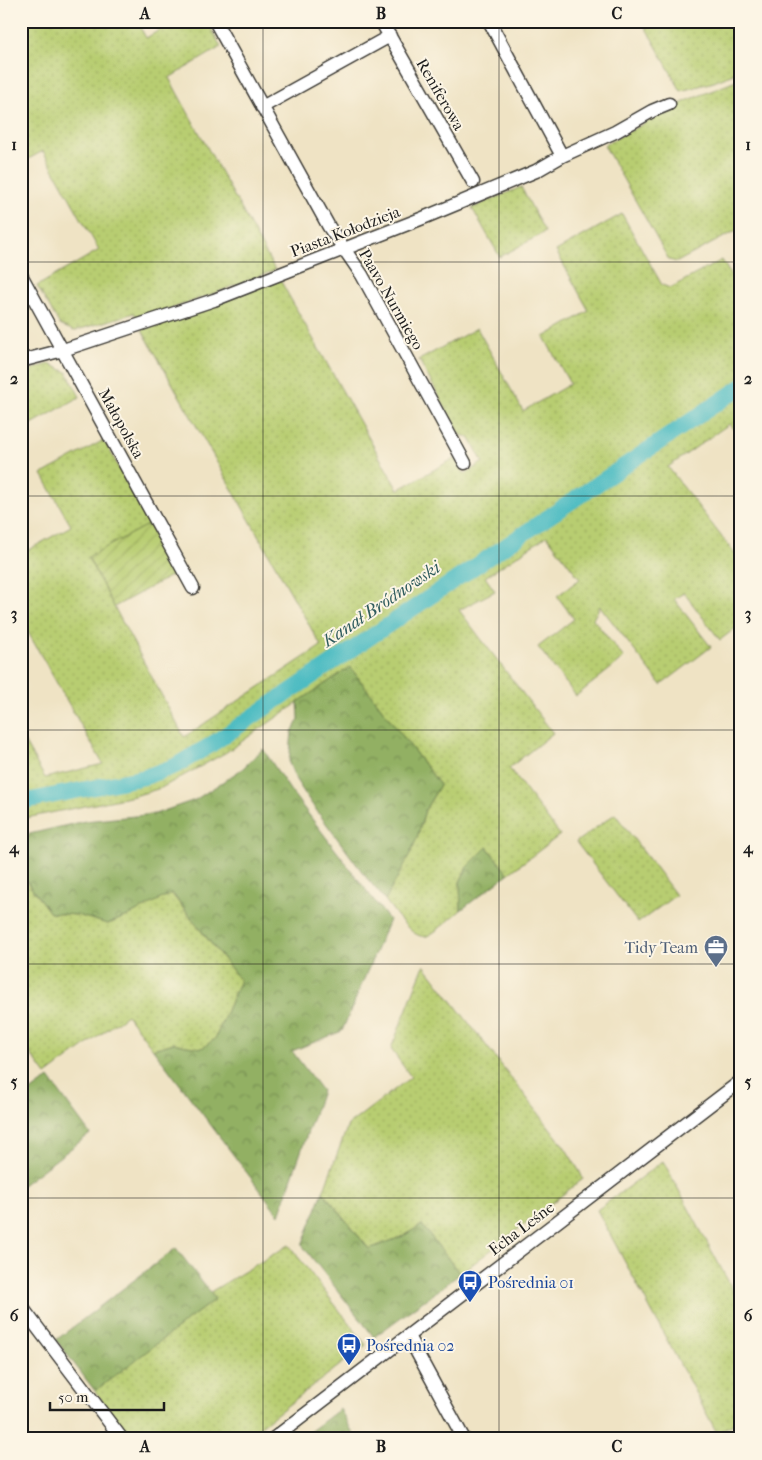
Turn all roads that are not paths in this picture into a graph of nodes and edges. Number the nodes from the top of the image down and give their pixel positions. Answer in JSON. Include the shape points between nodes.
{"nodes":[{"id":1,"x":215,"y":21,"type":"edge"},
{"id":2,"x":381,"y":21,"type":"edge"},
{"id":3,"x":489,"y":21,"type":"edge"},
{"id":4,"x":390,"y":36,"type":"junction"},
{"id":5,"x":669,"y":104,"type":"dead end"},
{"id":6,"x":262,"y":107,"type":"junction"},
{"id":7,"x":562,"y":156,"type":"junction"},
{"id":8,"x":473,"y":182,"type":"dead end"},
{"id":9,"x":345,"y":248,"type":"junction"},
{"id":10,"x":21,"y":275,"type":"edge"},
{"id":11,"x":63,"y":350,"type":"junction"},
{"id":12,"x":21,"y":361,"type":"edge"},
{"id":13,"x":465,"y":463,"type":"dead end"},
{"id":14,"x":193,"y":588,"type":"dead end"},
{"id":15,"x":741,"y":1081,"type":"edge"},
{"id":16,"x":21,"y":1306,"type":"edge"},
{"id":17,"x":408,"y":1336,"type":"junction"},
{"id":18,"x":122,"y":1439,"type":"edge"},
{"id":19,"x":273,"y":1439,"type":"edge"},
{"id":20,"x":464,"y":1439,"type":"edge"}],
"edges":[{"from":1,"to":6,"type":"street","name":"Paavo Nurmiego"},
{"from":2,"to":4,"type":"street","name":"Reniferowa"},
{"from":3,"to":7,"type":"street"},
{"from":4,"to":6,"type":"street"},
{"from":4,"to":8,"type":"street","name":"Reniferowa"},
{"from":5,"to":7,"type":"street","name":"Piasta Kołodzieja"},
{"from":6,"to":9,"type":"street","name":"Paavo Nurmiego","via":[[329,227]]},
{"from":7,"to":9,"type":"street","name":"Piasta Kołodzieja","via":[[532,173]]},
{"from":9,"to":11,"type":"street","name":"Piasta Kołodzieja","via":[[214,300]]},
{"from":9,"to":13,"type":"street","name":"Paavo Nurmiego"},
{"from":10,"to":11,"type":"street","name":"Małopolska"},
{"from":11,"to":12,"type":"street","name":"Piasta Kołodzieja"},
{"from":11,"to":14,"type":"street","name":"Małopolska"},
{"from":15,"to":17,"type":"street","name":"Echa Leśne"},
{"from":16,"to":18,"type":"street"},
{"from":17,"to":19,"type":"street","name":"Echa Leśne"},
{"from":17,"to":20,"type":"street"}]}
